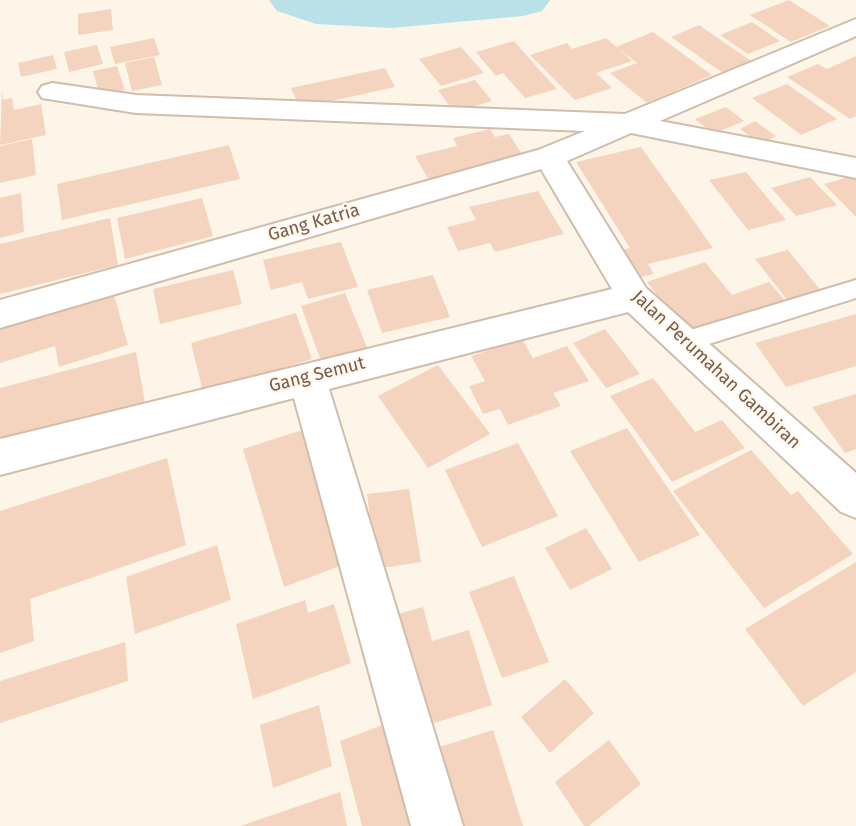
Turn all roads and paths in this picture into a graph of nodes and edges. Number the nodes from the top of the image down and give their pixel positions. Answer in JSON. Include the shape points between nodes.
{"nodes":[{"id":1,"x":856,"y":27,"type":"edge"},
{"id":2,"x":52,"y":92,"type":"dead end"},
{"id":3,"x":624,"y":123,"type":"junction"},
{"id":4,"x":549,"y":157,"type":"junction"},
{"id":5,"x":856,"y":168,"type":"edge"},
{"id":6,"x":856,"y":289,"type":"edge"},
{"id":7,"x":634,"y":297,"type":"junction"},
{"id":8,"x":0,"y":314,"type":"edge"},
{"id":9,"x":683,"y":342,"type":"junction"},
{"id":10,"x":307,"y":378,"type":"junction"},
{"id":11,"x":0,"y":457,"type":"edge"},
{"id":12,"x":856,"y":499,"type":"edge"},
{"id":13,"x":437,"y":826,"type":"edge"}],
"edges":[{"from":1,"to":3,"type":"street","name":"Gang Katria"},
{"from":2,"to":3,"type":"street","via":[[136,104]]},
{"from":3,"to":4,"type":"street","name":"Gang Katria"},
{"from":3,"to":5,"type":"street"},
{"from":4,"to":7,"type":"street","name":"Jalan Perumahan Gambiran"},
{"from":4,"to":8,"type":"street","name":"Gang Katria"},
{"from":6,"to":9,"type":"lane"},
{"from":7,"to":9,"type":"street","name":"Jalan Perumahan Gambiran"},
{"from":7,"to":10,"type":"street","name":"Gang Semut"},
{"from":9,"to":12,"type":"street","name":"Jalan Perumahan Gambiran"},
{"from":10,"to":11,"type":"street","name":"Gang Semut"},
{"from":10,"to":13,"type":"street"}]}
